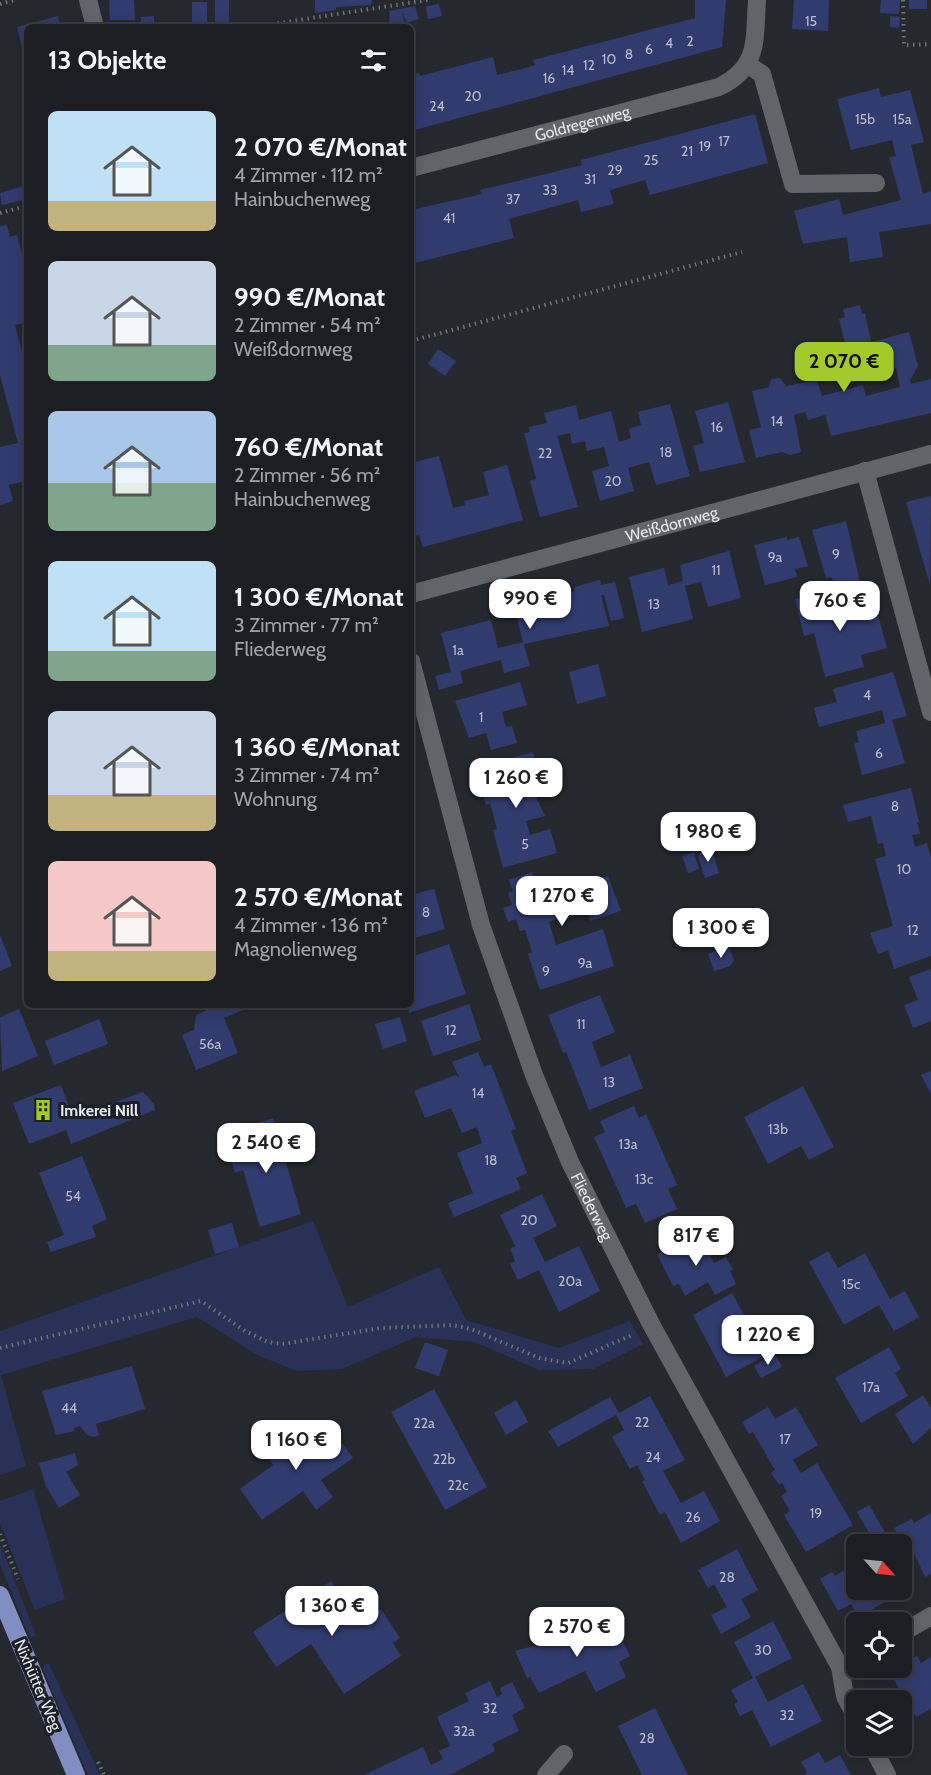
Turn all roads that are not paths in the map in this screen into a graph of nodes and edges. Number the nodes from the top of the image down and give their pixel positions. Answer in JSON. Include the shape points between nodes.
{"nodes":[{"id":1,"x":88,"y":0,"type":"edge"},
{"id":2,"x":757,"y":0,"type":"edge"},
{"id":3,"x":93,"y":24,"type":"edge"},
{"id":4,"x":748,"y":65,"type":"junction"},
{"id":5,"x":414,"y":167,"type":"edge"},
{"id":6,"x":876,"y":183,"type":"dead end"},
{"id":7,"x":931,"y":454,"type":"edge"},
{"id":8,"x":865,"y":471,"type":"junction"},
{"id":9,"x":414,"y":593,"type":"edge"},
{"id":10,"x":414,"y":673,"type":"edge"},
{"id":11,"x":931,"y":712,"type":"edge"},
{"id":12,"x":0,"y":1595,"type":"edge"},
{"id":13,"x":931,"y":1616,"type":"edge"},
{"id":14,"x":912,"y":1627,"type":"edge"},
{"id":15,"x":846,"y":1664,"type":"edge"},
{"id":16,"x":840,"y":1667,"type":"junction"},
{"id":17,"x":846,"y":1698,"type":"edge"},
{"id":18,"x":564,"y":1754,"type":"dead end"},
{"id":19,"x":877,"y":1756,"type":"edge"},
{"id":20,"x":76,"y":1775,"type":"edge"},
{"id":21,"x":546,"y":1775,"type":"edge"},
{"id":22,"x":887,"y":1775,"type":"edge"}],
"edges":[{"from":1,"to":3,"type":"street"},
{"from":2,"to":4,"type":"street","via":[[754,48]]},
{"from":4,"to":5,"type":"street","name":"Goldregenweg","via":[[719,87]]},
{"from":4,"to":6,"type":"street","via":[[762,74],[793,184]]},
{"from":7,"to":8,"type":"street","name":"Weißdornweg"},
{"from":8,"to":9,"type":"street","name":"Weißdornweg"},
{"from":8,"to":11,"type":"street"},
{"from":10,"to":16,"type":"street","name":"Fliederweg","via":[[481,925],[570,1162],[651,1324]]},
{"from":12,"to":20,"type":"main road","name":"Nixhütter Weg"},
{"from":13,"to":14,"type":"street"},
{"from":15,"to":16,"type":"street"},
{"from":16,"to":17,"type":"street","name":"Fliederweg"},
{"from":18,"to":21,"type":"street"},
{"from":19,"to":22,"type":"street"}]}
